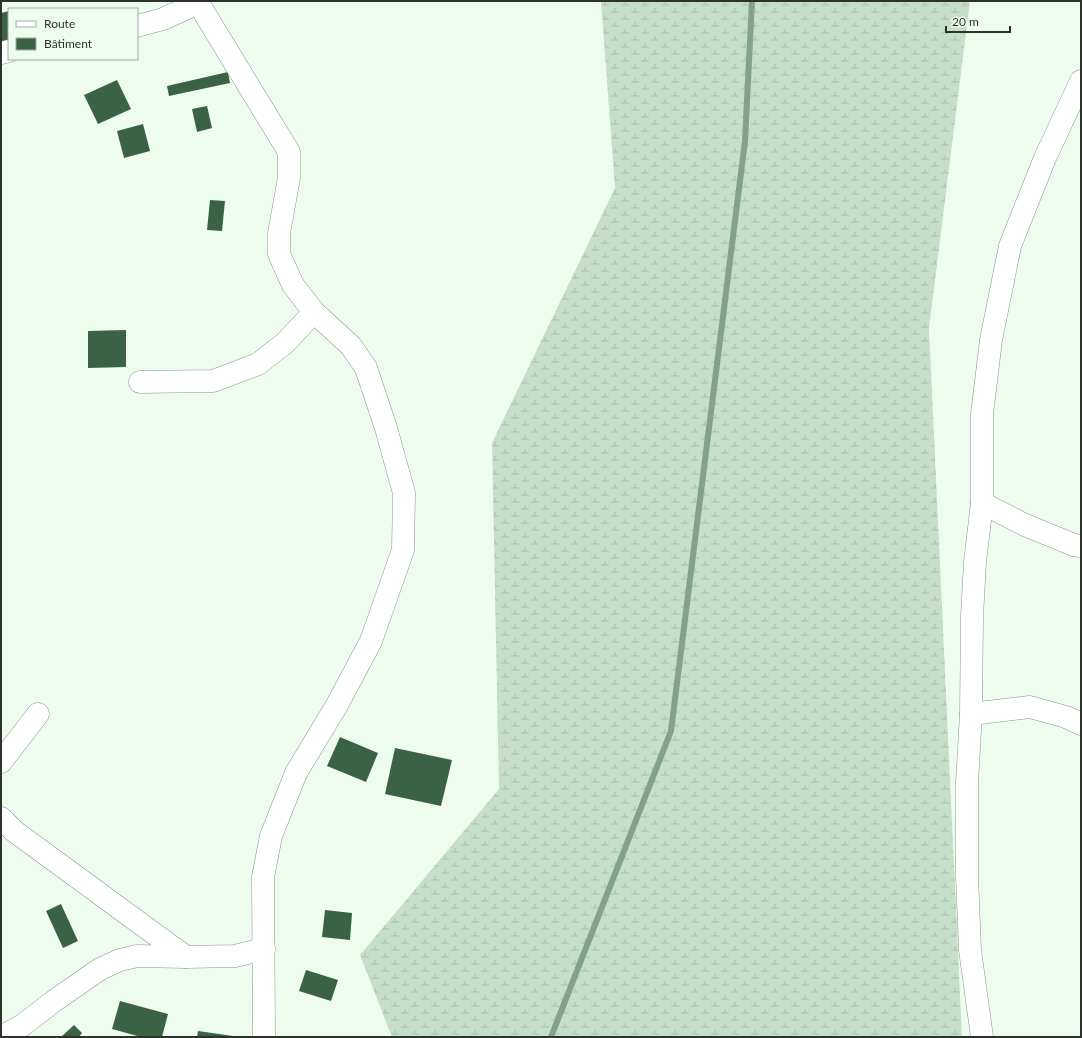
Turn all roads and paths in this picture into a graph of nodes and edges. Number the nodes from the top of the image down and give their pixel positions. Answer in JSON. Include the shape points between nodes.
{"nodes":[{"id":1,"x":198,"y":2,"type":"edge"},
{"id":2,"x":138,"y":26,"type":"edge"},
{"id":3,"x":1081,"y":81,"type":"edge"},
{"id":4,"x":314,"y":312,"type":"junction"},
{"id":5,"x":140,"y":382,"type":"dead end"},
{"id":6,"x":982,"y":503,"type":"junction"},
{"id":7,"x":1081,"y":546,"type":"edge"},
{"id":8,"x":38,"y":714,"type":"dead end"},
{"id":9,"x":971,"y":714,"type":"junction"},
{"id":10,"x":1081,"y":724,"type":"edge"},
{"id":11,"x":1,"y":762,"type":"edge"},
{"id":12,"x":1,"y":818,"type":"edge"},
{"id":13,"x":264,"y":949,"type":"junction"},
{"id":14,"x":186,"y":957,"type":"junction"},
{"id":15,"x":1,"y":1037,"type":"edge"},
{"id":16,"x":264,"y":1037,"type":"edge"},
{"id":17,"x":982,"y":1037,"type":"edge"}],
"edges":[{"from":1,"to":2,"type":"street","via":[[163,19]]},
{"from":1,"to":4,"type":"street","via":[[289,152],[289,178],[279,233],[279,254],[293,285]]},
{"from":3,"to":6,"type":"street","via":[[1045,158],[1010,246],[991,340],[982,414]]},
{"from":4,"to":5,"type":"street","via":[[285,343],[258,364],[213,381]]},
{"from":4,"to":13,"type":"street","via":[[351,346],[366,368],[404,493],[403,550],[371,641],[337,705],[296,773],[271,836],[263,877]]},
{"from":6,"to":7,"type":"street","via":[[1024,525]]},
{"from":6,"to":9,"type":"street","via":[[972,616]]},
{"from":8,"to":11,"type":"street"},
{"from":9,"to":10,"type":"street","via":[[1030,708],[1066,717]]},
{"from":9,"to":17,"type":"street","via":[[967,782],[967,876],[970,950]]},
{"from":12,"to":14,"type":"street","via":[[14,831]]},
{"from":13,"to":14,"type":"street","via":[[235,956]]},
{"from":13,"to":16,"type":"street"},
{"from":14,"to":15,"type":"street","via":[[137,956],[120,960],[100,969],[23,1025]]}]}
